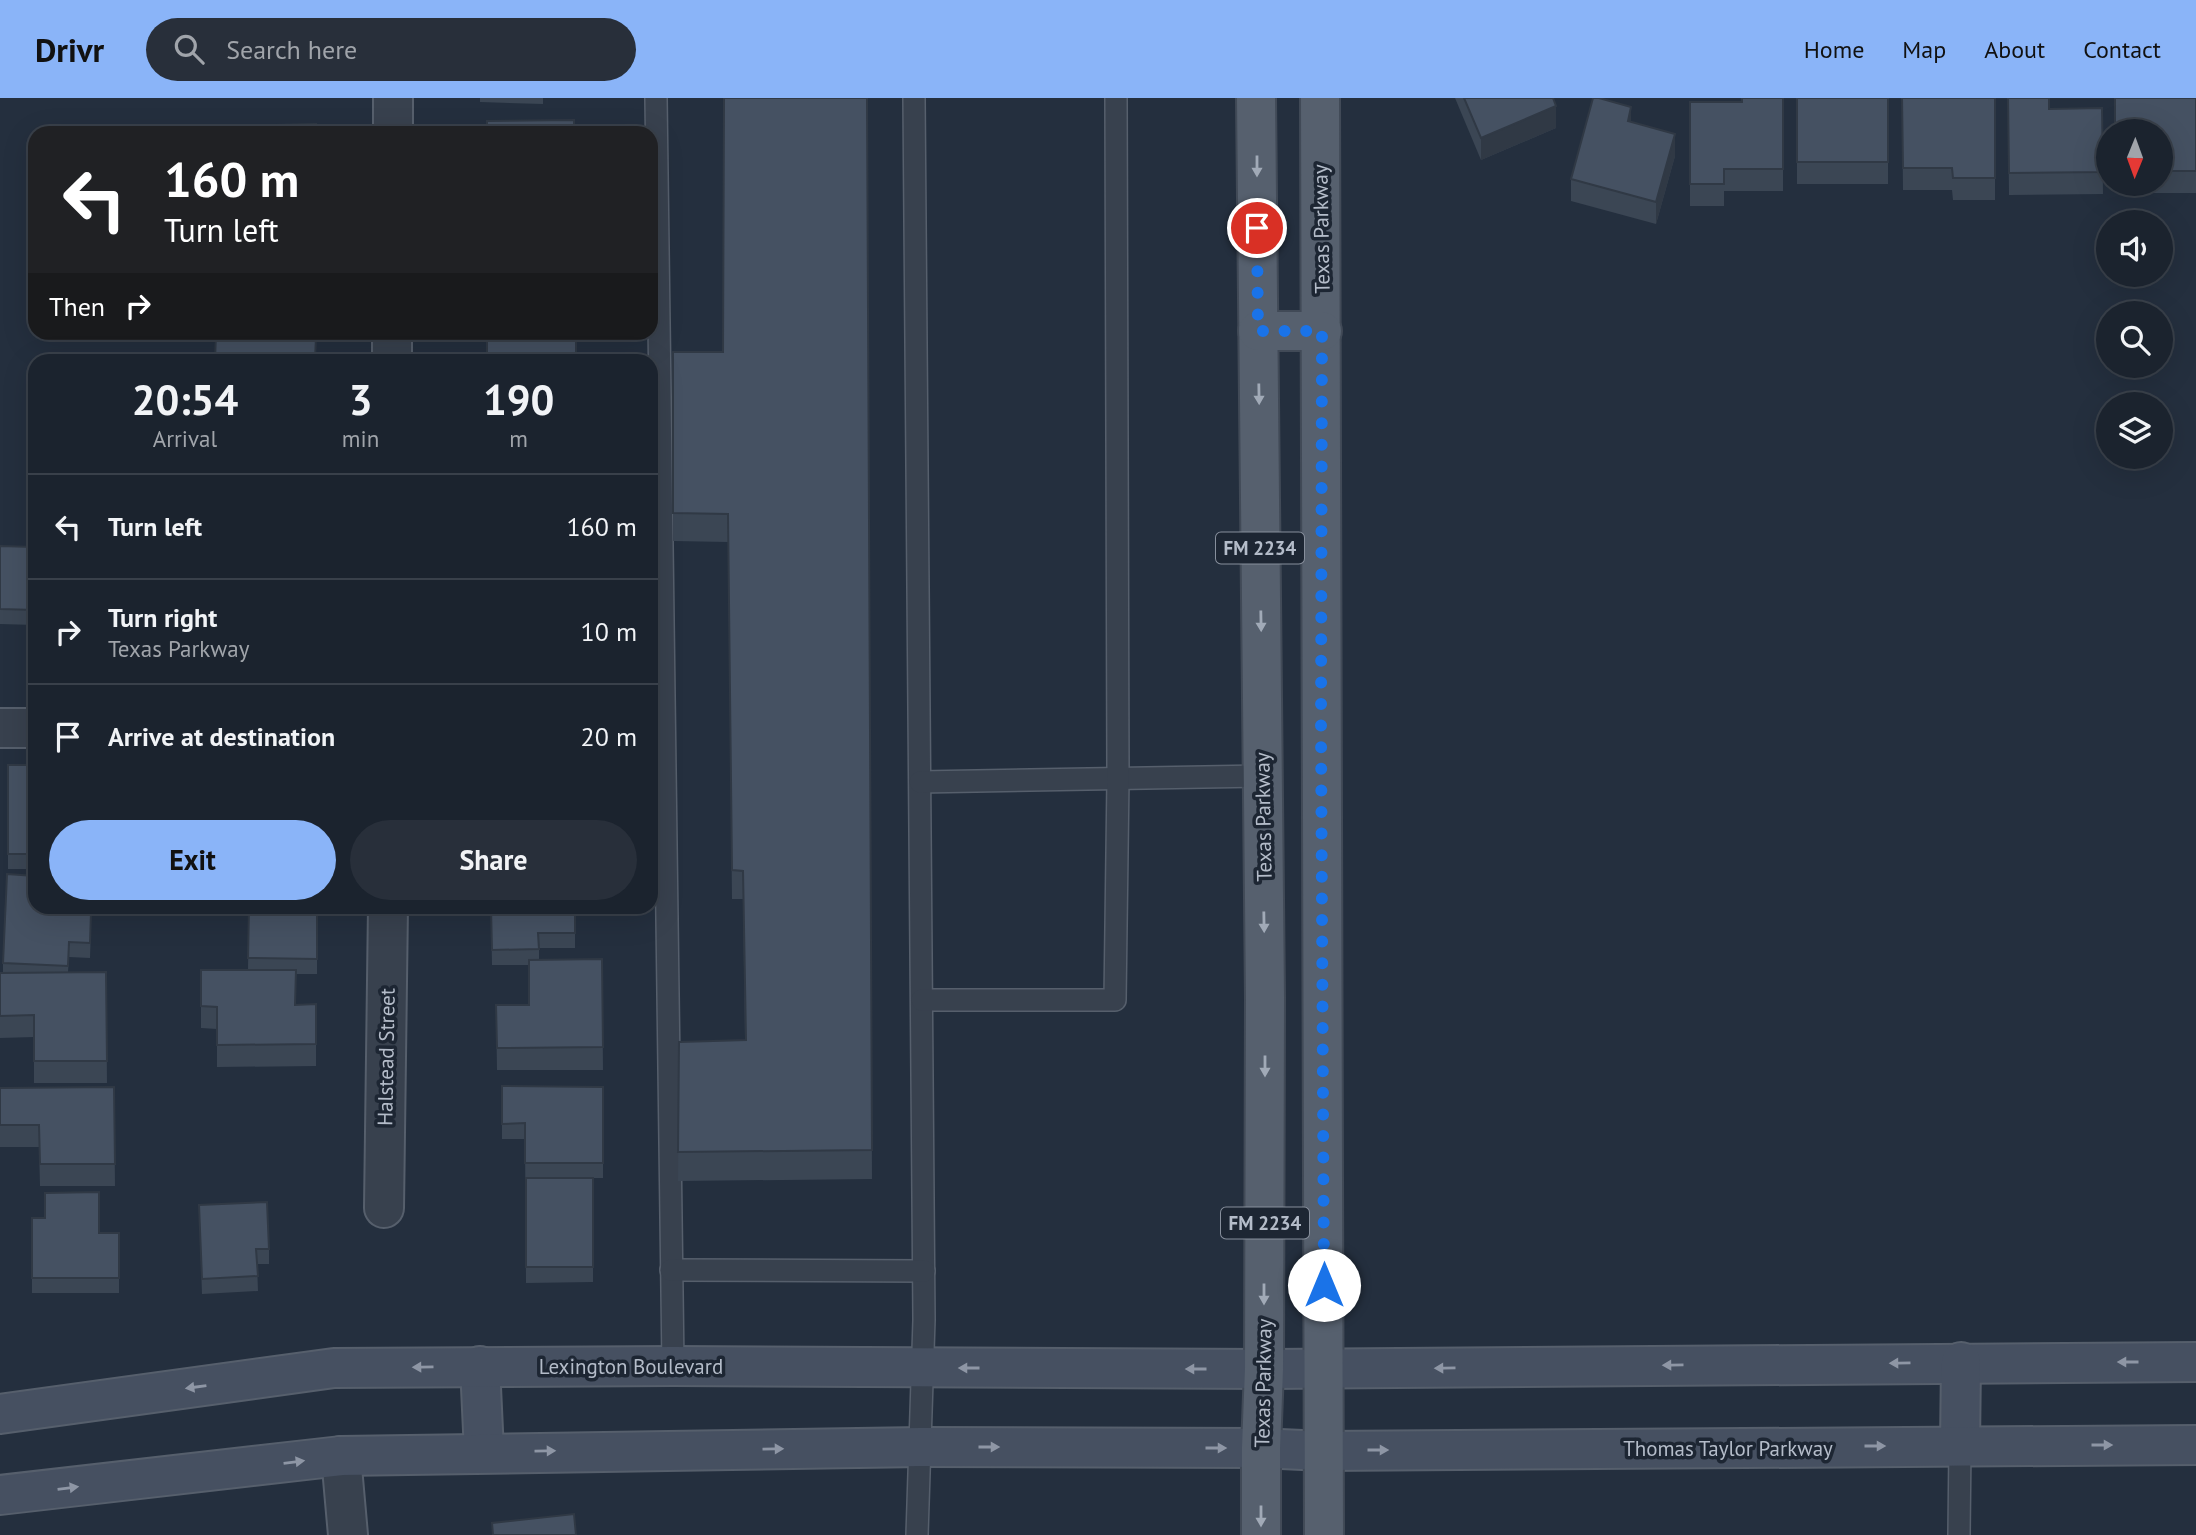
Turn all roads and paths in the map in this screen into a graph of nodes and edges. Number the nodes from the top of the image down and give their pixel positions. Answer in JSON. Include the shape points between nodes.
{"nodes":[{"id":1,"x":393,"y":98,"type":"edge"},
{"id":2,"x":656,"y":98,"type":"edge"},
{"id":3,"x":915,"y":98,"type":"edge"},
{"id":4,"x":1116,"y":98,"type":"edge"},
{"id":5,"x":1256,"y":98,"type":"edge"},
{"id":6,"x":1320,"y":98,"type":"edge"},
{"id":7,"x":393,"y":126,"type":"edge"},
{"id":8,"x":656,"y":126,"type":"edge"},
{"id":9,"x":658,"y":254,"type":"edge"},
{"id":10,"x":1258,"y":331,"type":"junction"},
{"id":11,"x":1322,"y":331,"type":"junction"},
{"id":12,"x":0,"y":728,"type":"edge"},
{"id":13,"x":28,"y":728,"type":"edge"},
{"id":14,"x":1262,"y":776,"type":"junction"},
{"id":15,"x":1118,"y":779,"type":"junction"},
{"id":16,"x":920,"y":782,"type":"junction"},
{"id":17,"x":388,"y":914,"type":"edge"},
{"id":18,"x":922,"y":1000,"type":"junction"},
{"id":19,"x":384,"y":1208,"type":"dead end"},
{"id":20,"x":671,"y":1270,"type":"junction"},
{"id":21,"x":924,"y":1271,"type":"junction"},
{"id":22,"x":1961,"y":1362,"type":"junction"},
{"id":23,"x":2196,"y":1362,"type":"edge"},
{"id":24,"x":480,"y":1366,"type":"junction"},
{"id":25,"x":673,"y":1366,"type":"junction"},
{"id":26,"x":923,"y":1368,"type":"junction"},
{"id":27,"x":1264,"y":1369,"type":"junction"},
{"id":28,"x":1324,"y":1369,"type":"junction"},
{"id":29,"x":0,"y":1413,"type":"edge"},
{"id":30,"x":2196,"y":1445,"type":"edge"},
{"id":31,"x":1960,"y":1446,"type":"junction"},
{"id":32,"x":921,"y":1447,"type":"junction"},
{"id":33,"x":1261,"y":1448,"type":"junction"},
{"id":34,"x":1324,"y":1451,"type":"junction"},
{"id":35,"x":484,"y":1452,"type":"junction"},
{"id":36,"x":341,"y":1456,"type":"junction"},
{"id":37,"x":0,"y":1495,"type":"edge"},
{"id":38,"x":348,"y":1535,"type":"edge"},
{"id":39,"x":917,"y":1535,"type":"edge"},
{"id":40,"x":1261,"y":1535,"type":"edge"},
{"id":41,"x":1324,"y":1535,"type":"edge"},
{"id":42,"x":1959,"y":1535,"type":"edge"}],
"edges":[{"from":1,"to":7,"type":"street"},
{"from":2,"to":8,"type":"lane"},
{"from":3,"to":16,"type":"lane"},
{"from":4,"to":15,"type":"lane"},
{"from":5,"to":10,"type":"main road","name":"Texas Parkway","number":"FM 2234","one_way":true},
{"from":6,"to":11,"type":"main road","name":"Texas Parkway","number":"FM 2234"},
{"from":9,"to":20,"type":"lane"},
{"from":10,"to":11,"type":"main road"},
{"from":10,"to":14,"type":"main road","name":"Texas Parkway","number":"FM 2234","one_way":true},
{"from":11,"to":28,"type":"main road","name":"Texas Parkway","number":"FM 2234"},
{"from":12,"to":13,"type":"street"},
{"from":14,"to":15,"type":"lane"},
{"from":14,"to":27,"type":"main road","name":"Texas Parkway","number":"FM 2234","one_way":true},
{"from":15,"to":16,"type":"lane"},
{"from":15,"to":18,"type":"lane","via":[[1115,1000]]},
{"from":16,"to":18,"type":"lane"},
{"from":17,"to":19,"type":"street","name":"Halstead Street"},
{"from":18,"to":21,"type":"lane"},
{"from":20,"to":21,"type":"lane"},
{"from":20,"to":25,"type":"lane"},
{"from":21,"to":26,"type":"lane"},
{"from":23,"to":22,"type":"street","one_way":true},
{"from":22,"to":28,"type":"street","one_way":true},
{"from":22,"to":31,"type":"street"},
{"from":24,"to":25,"type":"street","name":"Lexington Boulevard"},
{"from":24,"to":29,"type":"street","name":"Lexington Boulevard","one_way":true,"via":[[334,1368]]},
{"from":24,"to":35,"type":"street"},
{"from":25,"to":26,"type":"street","name":"Lexington Boulevard"},
{"from":27,"to":26,"type":"street","name":"Lexington Boulevard","one_way":true},
{"from":26,"to":32,"type":"lane"},
{"from":27,"to":28,"type":"street"},
{"from":27,"to":33,"type":"main road","name":"Texas Parkway","number":"FM 2234"},
{"from":28,"to":34,"type":"main road","name":"Texas Parkway","number":"FM 2234"},
{"from":31,"to":30,"type":"street","name":"Thomas Taylor Parkway","one_way":true},
{"from":34,"to":31,"type":"street","name":"Thomas Taylor Parkway","one_way":true},
{"from":31,"to":42,"type":"lane"},
{"from":32,"to":33,"type":"street","one_way":true},
{"from":35,"to":32,"type":"street","one_way":true},
{"from":32,"to":39,"type":"lane"},
{"from":33,"to":34,"type":"street","name":"Thomas Taylor Parkway"},
{"from":33,"to":40,"type":"main road","name":"Texas Parkway","number":"FM 2234","one_way":true},
{"from":34,"to":41,"type":"main road","name":"Texas Parkway","number":"FM 2234"},
{"from":35,"to":36,"type":"street"},
{"from":37,"to":36,"type":"street","one_way":true},
{"from":36,"to":38,"type":"street"}]}
